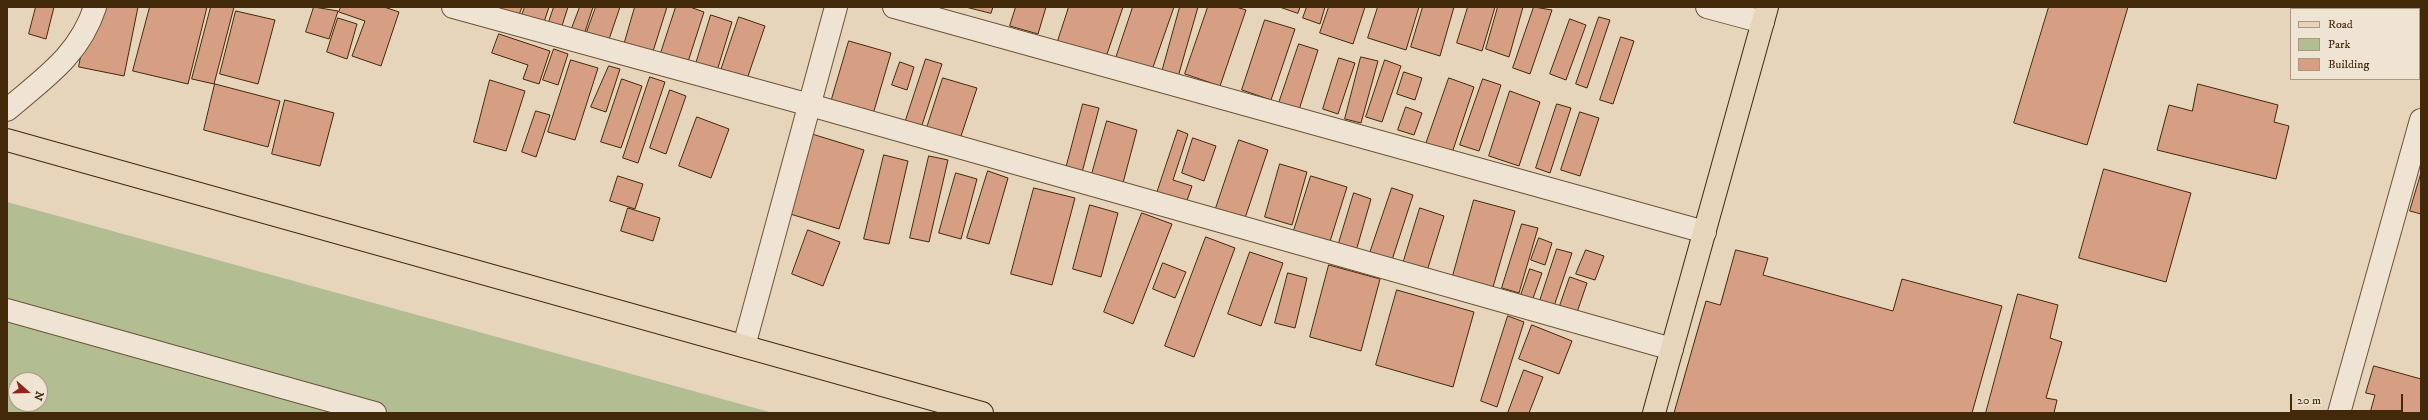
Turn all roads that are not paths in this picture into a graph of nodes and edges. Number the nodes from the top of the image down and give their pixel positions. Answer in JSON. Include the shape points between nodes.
{"nodes":[{"id":1,"x":94,"y":7,"type":"edge"},
{"id":2,"x":453,"y":7,"type":"edge"},
{"id":3,"x":836,"y":7,"type":"edge"},
{"id":4,"x":894,"y":7,"type":"edge"},
{"id":5,"x":1707,"y":7,"type":"edge"},
{"id":6,"x":1765,"y":15,"type":"edge"},
{"id":7,"x":810,"y":105,"type":"junction"},
{"id":8,"x":7,"y":110,"type":"edge"},
{"id":9,"x":2421,"y":120,"type":"edge"},
{"id":10,"x":7,"y":140,"type":"edge"},
{"id":11,"x":1705,"y":232,"type":"junction"},
{"id":12,"x":7,"y":310,"type":"edge"},
{"id":13,"x":744,"y":346,"type":"junction"},
{"id":14,"x":1672,"y":349,"type":"junction"},
{"id":15,"x":375,"y":413,"type":"edge"},
{"id":16,"x":982,"y":413,"type":"edge"},
{"id":17,"x":1654,"y":413,"type":"edge"},
{"id":18,"x":2339,"y":413,"type":"edge"}],
"edges":[{"from":1,"to":8,"type":"street","via":[[90,23],[68,58]]},
{"from":2,"to":7,"type":"street"},
{"from":3,"to":7,"type":"street"},
{"from":4,"to":11,"type":"street"},
{"from":5,"to":6,"type":"street"},
{"from":6,"to":11,"type":"main road"},
{"from":7,"to":13,"type":"street"},
{"from":7,"to":14,"type":"street"},
{"from":9,"to":18,"type":"street"},
{"from":10,"to":13,"type":"main road"},
{"from":11,"to":14,"type":"main road"},
{"from":12,"to":15,"type":"street"},
{"from":13,"to":16,"type":"main road"},
{"from":14,"to":17,"type":"main road"}]}
